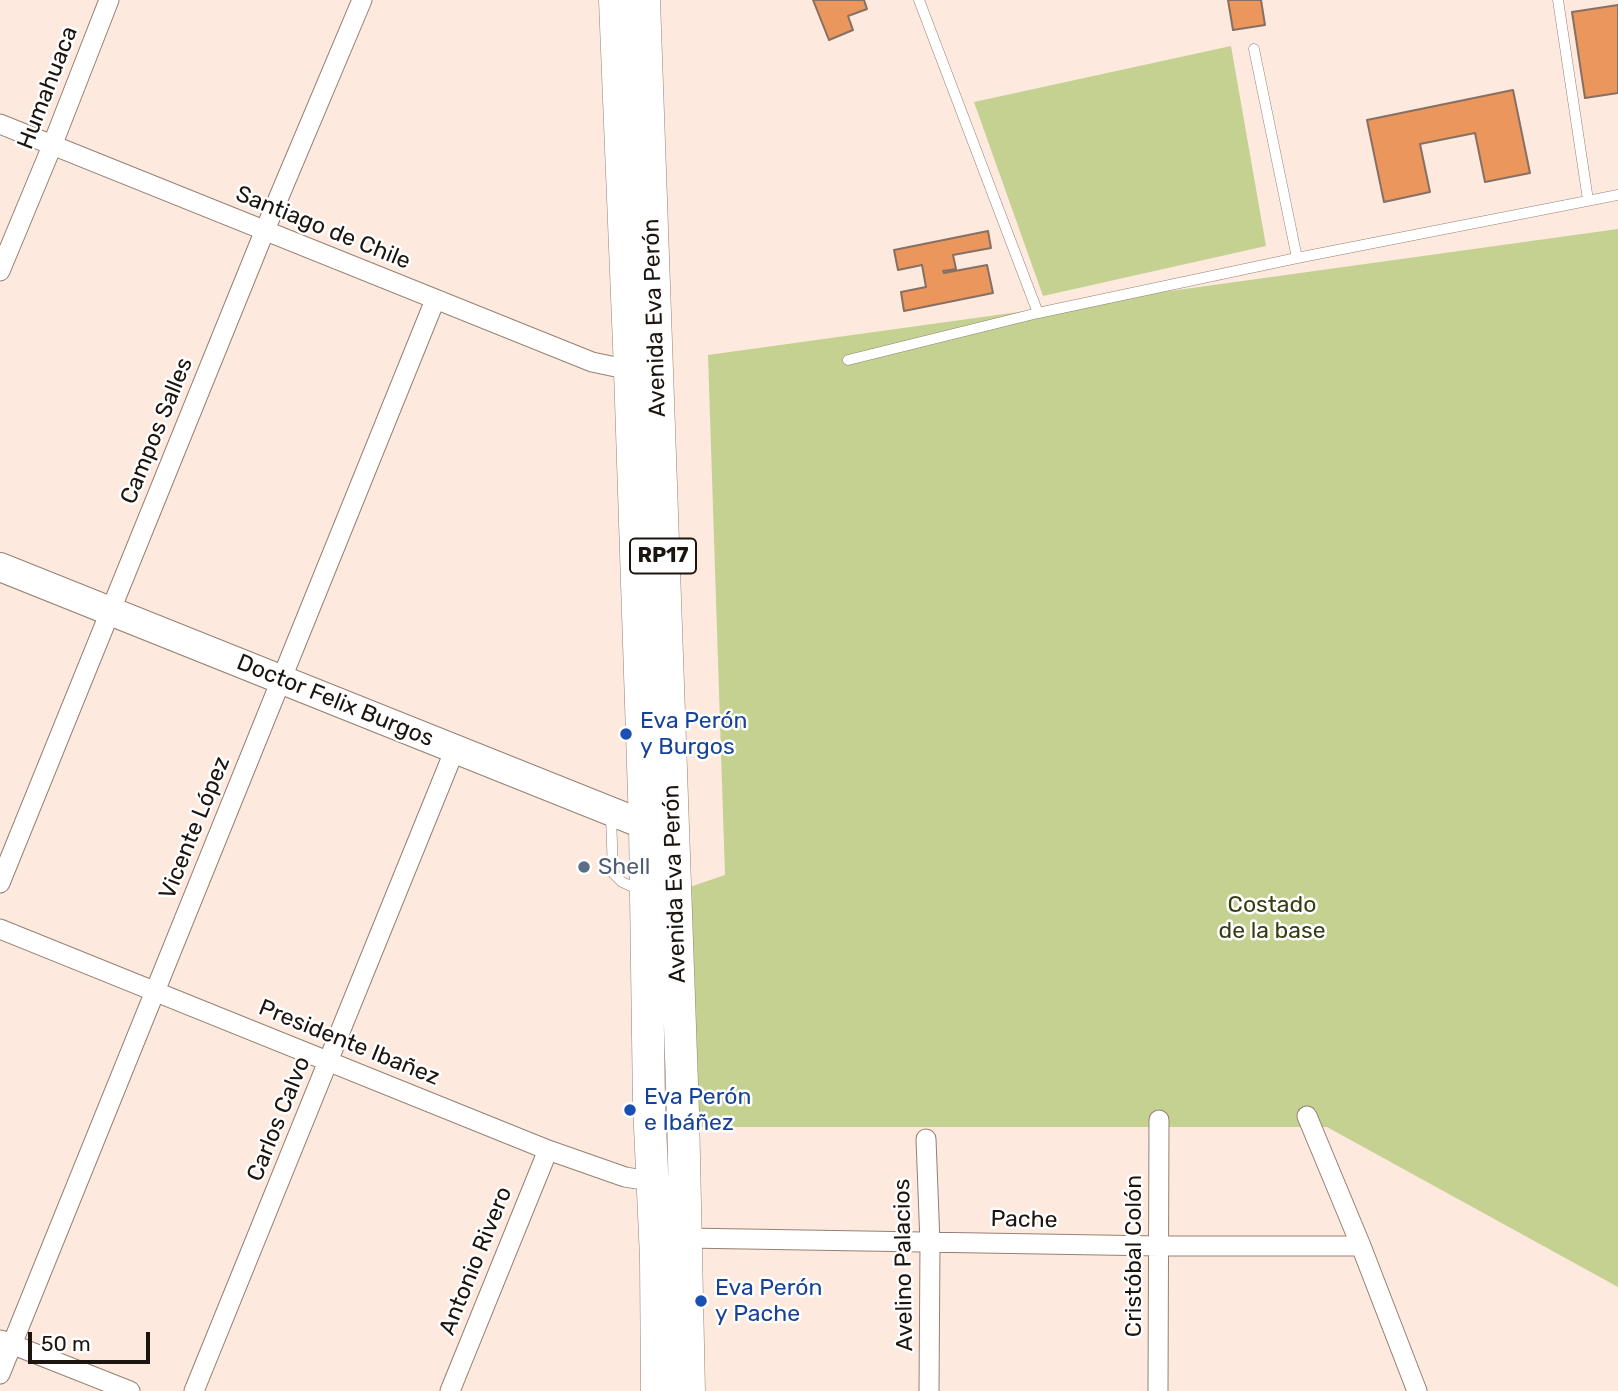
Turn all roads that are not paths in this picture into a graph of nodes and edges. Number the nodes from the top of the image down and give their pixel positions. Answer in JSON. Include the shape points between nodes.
{"nodes":[{"id":1,"x":109,"y":0,"type":"edge"},
{"id":2,"x":362,"y":0,"type":"edge"},
{"id":3,"x":615,"y":0,"type":"edge"},
{"id":4,"x":644,"y":0,"type":"edge"},
{"id":5,"x":919,"y":0,"type":"edge"},
{"id":6,"x":1558,"y":0,"type":"edge"},
{"id":7,"x":1254,"y":49,"type":"dead end"},
{"id":8,"x":0,"y":124,"type":"edge"},
{"id":9,"x":52,"y":146,"type":"junction"},
{"id":10,"x":1618,"y":195,"type":"edge"},
{"id":11,"x":1588,"y":200,"type":"junction"},
{"id":12,"x":265,"y":230,"type":"junction"},
{"id":13,"x":1297,"y":258,"type":"junction"},
{"id":14,"x":0,"y":271,"type":"edge"},
{"id":15,"x":435,"y":300,"type":"junction"},
{"id":16,"x":1038,"y":313,"type":"junction"},
{"id":17,"x":848,"y":360,"type":"dead end"},
{"id":18,"x":630,"y":370,"type":"junction"},
{"id":19,"x":0,"y":567,"type":"edge"},
{"id":20,"x":110,"y":612,"type":"junction"},
{"id":21,"x":280,"y":680,"type":"junction"},
{"id":22,"x":455,"y":749,"type":"junction"},
{"id":23,"x":611,"y":811,"type":"junction"},
{"id":24,"x":659,"y":825,"type":"junction"},
{"id":25,"x":0,"y":883,"type":"edge"},
{"id":26,"x":646,"y":893,"type":"junction"},
{"id":27,"x":0,"y":929,"type":"edge"},
{"id":28,"x":157,"y":991,"type":"junction"},
{"id":29,"x":329,"y":1062,"type":"junction"},
{"id":30,"x":1307,"y":1116,"type":"dead end"},
{"id":31,"x":1159,"y":1121,"type":"dead end"},
{"id":32,"x":926,"y":1139,"type":"dead end"},
{"id":33,"x":548,"y":1150,"type":"junction"},
{"id":34,"x":652,"y":1182,"type":"junction"},
{"id":35,"x":685,"y":1186,"type":"junction"},
{"id":36,"x":685,"y":1238,"type":"junction"},
{"id":37,"x":930,"y":1243,"type":"junction"},
{"id":38,"x":1158,"y":1246,"type":"junction"},
{"id":39,"x":1361,"y":1246,"type":"junction"},
{"id":40,"x":6,"y":1342,"type":"edge"},
{"id":41,"x":0,"y":1374,"type":"edge"},
{"id":42,"x":130,"y":1391,"type":"edge"},
{"id":43,"x":194,"y":1391,"type":"edge"},
{"id":44,"x":450,"y":1391,"type":"edge"},
{"id":45,"x":657,"y":1391,"type":"edge"},
{"id":46,"x":689,"y":1391,"type":"edge"},
{"id":47,"x":929,"y":1391,"type":"edge"},
{"id":48,"x":1158,"y":1391,"type":"edge"},
{"id":49,"x":1417,"y":1391,"type":"edge"}],
"edges":[{"from":1,"to":9,"type":"street","name":"Humahuaca"},
{"from":2,"to":12,"type":"street","name":"Campos Salles"},
{"from":3,"to":18,"type":"main road","name":"Avenida Eva Perón","number":"RP17"},
{"from":4,"to":24,"type":"main road","name":"Avenida Eva Perón","number":"RP17"},
{"from":5,"to":16,"type":"lane"},
{"from":6,"to":11,"type":"lane"},
{"from":7,"to":13,"type":"lane"},
{"from":8,"to":9,"type":"street","name":"Santiago de Chile"},
{"from":9,"to":12,"type":"street","name":"Santiago de Chile"},
{"from":9,"to":14,"type":"street","name":"Humahuaca"},
{"from":10,"to":11,"type":"lane"},
{"from":11,"to":13,"type":"lane"},
{"from":12,"to":15,"type":"street","name":"Santiago de Chile"},
{"from":12,"to":20,"type":"street","name":"Campos Salles"},
{"from":13,"to":16,"type":"lane"},
{"from":15,"to":18,"type":"street","name":"Santiago de Chile","via":[[592,362]]},
{"from":15,"to":21,"type":"street","name":"Vicente López"},
{"from":16,"to":17,"type":"lane"},
{"from":18,"to":24,"type":"main road","name":"Avenida Eva Perón","number":"RP17"},
{"from":19,"to":20,"type":"street","name":"Doctor Felix Burgos"},
{"from":20,"to":21,"type":"street","name":"Doctor Felix Burgos"},
{"from":20,"to":25,"type":"street","name":"Campos Salles"},
{"from":21,"to":22,"type":"street","name":"Doctor Felix Burgos"},
{"from":21,"to":28,"type":"street","name":"Vicente López"},
{"from":22,"to":23,"type":"street","name":"Doctor Felix Burgos"},
{"from":22,"to":29,"type":"street","name":"Carlos Calvo"},
{"from":23,"to":24,"type":"street","name":"Doctor Felix Burgos"},
{"from":23,"to":26,"type":"lane","via":[[612,873]]},
{"from":24,"to":26,"type":"main road","name":"Avenida Eva Perón","number":"RP17"},
{"from":24,"to":35,"type":"main road","name":"Avenida Eva Perón","number":"RP17"},
{"from":26,"to":34,"type":"main road","name":"Avenida Eva Perón","number":"RP17"},
{"from":27,"to":28,"type":"street","name":"Presidente Ibañez"},
{"from":28,"to":29,"type":"street","name":"Presidente Ibañez"},
{"from":28,"to":40,"type":"street","name":"Vicente López"},
{"from":29,"to":33,"type":"street","name":"Presidente Ibañez"},
{"from":29,"to":43,"type":"street","name":"Carlos Calvo"},
{"from":30,"to":39,"type":"street"},
{"from":31,"to":38,"type":"street","name":"Cristóbal Colón"},
{"from":32,"to":37,"type":"street","name":"Avelino Palacios"},
{"from":33,"to":34,"type":"street","name":"Presidente Ibañez"},
{"from":33,"to":44,"type":"street","name":"Antonio Rivero"},
{"from":34,"to":35,"type":"street","name":"Presidente Ibañez"},
{"from":34,"to":45,"type":"main road","name":"Avenida Eva Perón","number":"RP17"},
{"from":35,"to":36,"type":"main road","name":"Avenida Eva Perón","number":"RP17"},
{"from":36,"to":37,"type":"street","name":"Pache"},
{"from":36,"to":46,"type":"main road","name":"Avenida Eva Perón","number":"RP17"},
{"from":37,"to":38,"type":"street","name":"Pache"},
{"from":37,"to":47,"type":"street","name":"Avelino Palacios"},
{"from":38,"to":39,"type":"street","name":"Pache"},
{"from":38,"to":48,"type":"street","name":"Cristóbal Colón"},
{"from":39,"to":49,"type":"street"},
{"from":40,"to":41,"type":"street","name":"Vicente López"},
{"from":40,"to":42,"type":"street"}]}
